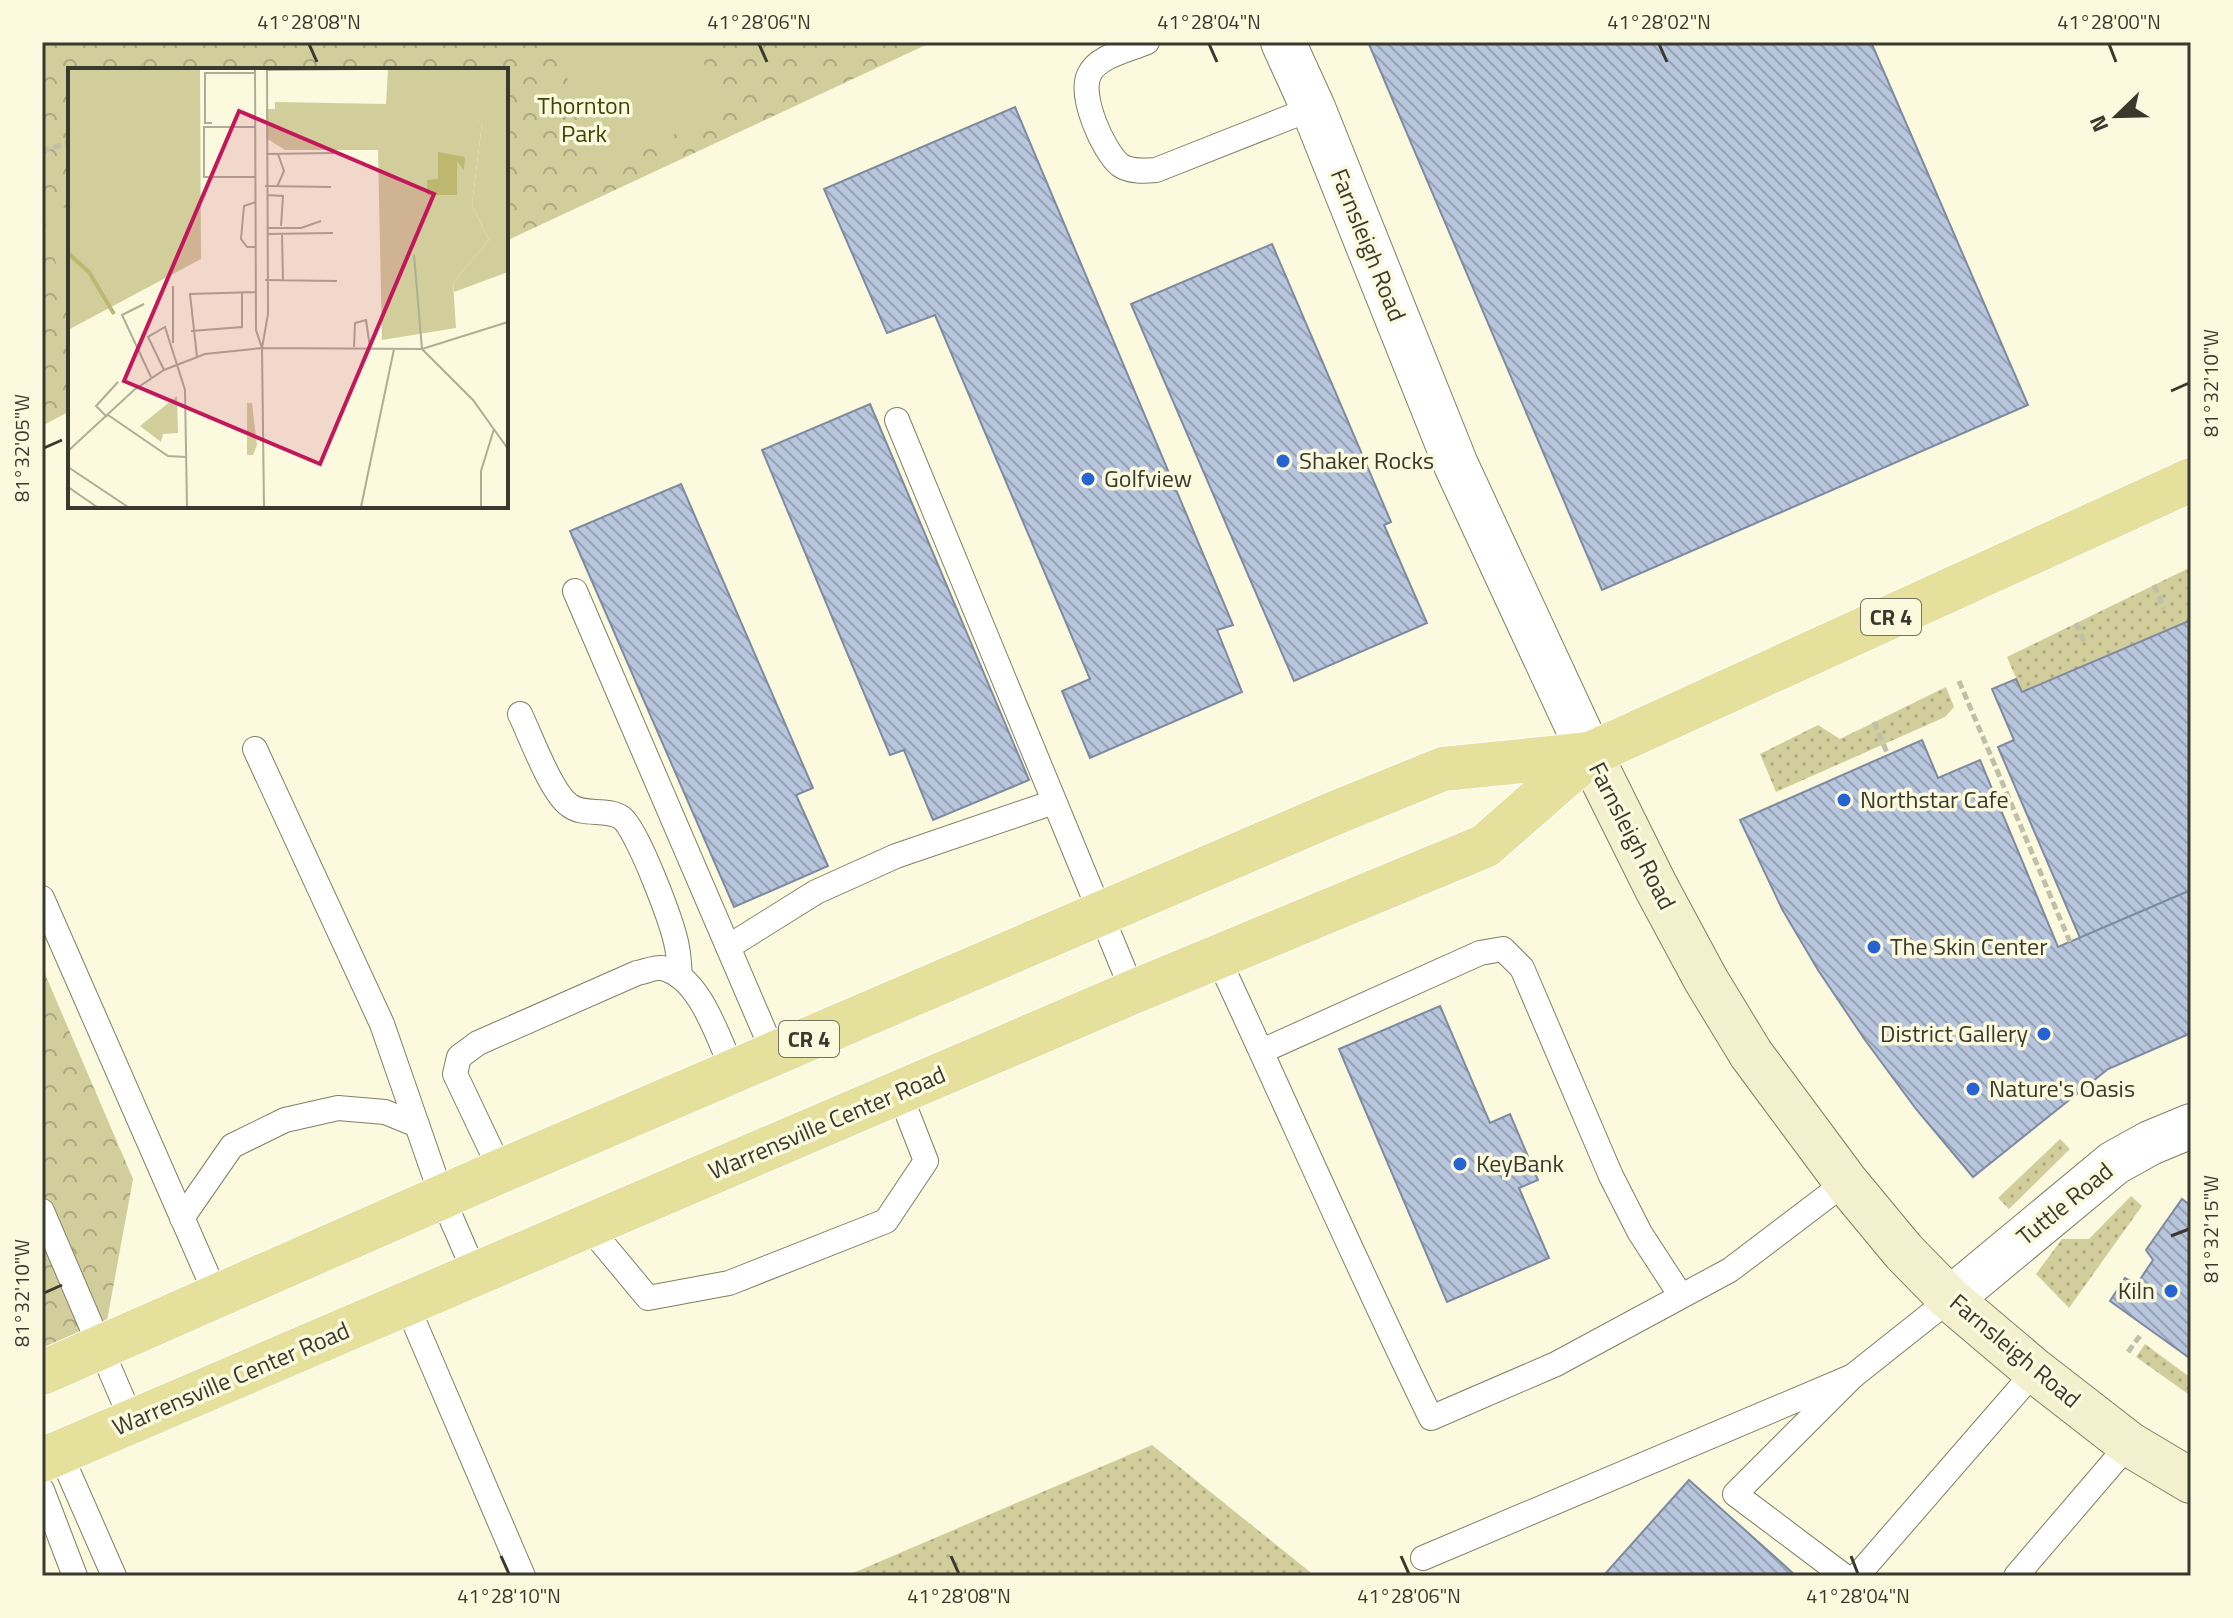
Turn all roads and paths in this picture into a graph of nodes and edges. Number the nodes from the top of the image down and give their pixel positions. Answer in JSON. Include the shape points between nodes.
{"nodes":[{"id":1,"x":1147,"y":42,"type":"edge"},
{"id":2,"x":1283,"y":42,"type":"edge"},
{"id":3,"x":147,"y":63,"type":"dead end"},
{"id":4,"x":140,"y":68,"type":"edge"},
{"id":5,"x":1313,"y":108,"type":"junction"},
{"id":6,"x":68,"y":143,"type":"edge"},
{"id":7,"x":42,"y":151,"type":"edge"},
{"id":8,"x":897,"y":420,"type":"dead end"},
{"id":9,"x":2191,"y":480,"type":"edge"},
{"id":10,"x":2154,"y":585,"type":"dead end"},
{"id":11,"x":575,"y":591,"type":"dead end"},
{"id":12,"x":2164,"y":609,"type":"dead end"},
{"id":13,"x":2076,"y":623,"type":"dead end"},
{"id":14,"x":2085,"y":643,"type":"dead end"},
{"id":15,"x":1959,"y":681,"type":"dead end"},
{"id":16,"x":520,"y":714,"type":"dead end"},
{"id":17,"x":1874,"y":722,"type":"dead end"},
{"id":18,"x":255,"y":749,"type":"dead end"},
{"id":19,"x":1590,"y":754,"type":"junction"},
{"id":20,"x":1888,"y":755,"type":"dead end"},
{"id":21,"x":1054,"y":802,"type":"junction"},
{"id":22,"x":42,"y":898,"type":"edge"},
{"id":23,"x":1101,"y":913,"type":"junction"},
{"id":24,"x":2070,"y":942,"type":"dead end"},
{"id":25,"x":728,"y":947,"type":"junction"},
{"id":26,"x":1217,"y":956,"type":"junction"},
{"id":27,"x":680,"y":977,"type":"junction"},
{"id":28,"x":1133,"y":992,"type":"junction"},
{"id":29,"x":1262,"y":1051,"type":"junction"},
{"id":30,"x":774,"y":1054,"type":"junction"},
{"id":31,"x":733,"y":1071,"type":"junction"},
{"id":32,"x":899,"y":1092,"type":"junction"},
{"id":33,"x":417,"y":1125,"type":"junction"},
{"id":34,"x":2191,"y":1126,"type":"edge"},
{"id":35,"x":501,"y":1171,"type":"junction"},
{"id":36,"x":1846,"y":1182,"type":"junction"},
{"id":37,"x":442,"y":1197,"type":"junction"},
{"id":38,"x":42,"y":1211,"type":"edge"},
{"id":39,"x":182,"y":1218,"type":"junction"},
{"id":40,"x":588,"y":1226,"type":"junction"},
{"id":41,"x":475,"y":1273,"type":"junction"},
{"id":42,"x":1681,"y":1296,"type":"junction"},
{"id":43,"x":217,"y":1297,"type":"junction"},
{"id":44,"x":1950,"y":1299,"type":"junction"},
{"id":45,"x":406,"y":1303,"type":"junction"},
{"id":46,"x":2142,"y":1333,"type":"dead end"},
{"id":47,"x":102,"y":1348,"type":"junction"},
{"id":48,"x":2128,"y":1352,"type":"dead end"},
{"id":49,"x":2035,"y":1371,"type":"junction"},
{"id":50,"x":42,"y":1373,"type":"edge"},
{"id":51,"x":1853,"y":1376,"type":"junction"},
{"id":52,"x":132,"y":1421,"type":"junction"},
{"id":53,"x":2129,"y":1444,"type":"junction"},
{"id":54,"x":48,"y":1468,"type":"edge"},
{"id":55,"x":2191,"y":1481,"type":"edge"},
{"id":56,"x":1423,"y":1558,"type":"dead end"},
{"id":57,"x":75,"y":1576,"type":"edge"},
{"id":58,"x":114,"y":1576,"type":"edge"},
{"id":59,"x":523,"y":1576,"type":"edge"},
{"id":60,"x":1844,"y":1576,"type":"edge"},
{"id":61,"x":1857,"y":1576,"type":"edge"},
{"id":62,"x":2016,"y":1576,"type":"edge"}],
"edges":[{"from":1,"to":5,"type":"lane","via":[[1096,66],[1085,90],[1108,150],[1121,166],[1156,170]]},
{"from":2,"to":5,"type":"street","name":"Farnsleigh Road"},
{"from":3,"to":4,"type":"path"},
{"from":5,"to":19,"type":"street","name":"Farnsleigh Road","via":[[1456,465]]},
{"from":6,"to":7,"type":"path"},
{"from":8,"to":21,"type":"lane"},
{"from":9,"to":19,"type":"main road","name":"Warrensville Center Road","number":"CR 4"},
{"from":10,"to":12,"type":"path"},
{"from":11,"to":25,"type":"lane"},
{"from":13,"to":14,"type":"path"},
{"from":15,"to":24,"type":"path"},
{"from":16,"to":27,"type":"lane","via":[[558,793],[570,806],[622,818],[633,834],[666,911]]},
{"from":17,"to":20,"type":"path"},
{"from":18,"to":33,"type":"lane","via":[[382,1024]]},
{"from":19,"to":23,"type":"main road","name":"Warrensville Center Road","number":"CR 4","via":[[1443,769]]},
{"from":19,"to":26,"type":"main road","name":"Warrensville Center Road","number":"CR 4","via":[[1485,846]]},
{"from":19,"to":36,"type":"main road","name":"Farnsleigh Road","via":[[1706,980],[1751,1054]]},
{"from":21,"to":23,"type":"lane"},
{"from":21,"to":25,"type":"lane","via":[[896,856],[816,892]]},
{"from":22,"to":39,"type":"lane"},
{"from":23,"to":28,"type":"lane"},
{"from":23,"to":30,"type":"main road","name":"Warrensville Center Road","number":"CR 4"},
{"from":25,"to":30,"type":"lane"},
{"from":26,"to":28,"type":"main road","name":"Warrensville Center Road","number":"CR 4"},
{"from":26,"to":29,"type":"lane"},
{"from":27,"to":31,"type":"lane","via":[[702,1001]]},
{"from":27,"to":35,"type":"lane","via":[[660,968],[637,973],[478,1043],[459,1057],[455,1074]]},
{"from":28,"to":32,"type":"main road","name":"Warrensville Center Road"},
{"from":29,"to":42,"type":"lane","via":[[1480,953],[1503,949],[1522,968],[1611,1176]]},
{"from":29,"to":42,"type":"lane","via":[[1431,1418],[1556,1364]]},
{"from":30,"to":31,"type":"main road","name":"Warrensville Center Road","number":"CR 4"},
{"from":31,"to":35,"type":"main road","name":"Warrensville Center Road","number":"CR 4"},
{"from":32,"to":40,"type":"main road","name":"Warrensville Center Road"},
{"from":32,"to":40,"type":"lane","via":[[926,1161],[886,1221],[729,1283],[648,1298]]},
{"from":33,"to":37,"type":"lane"},
{"from":33,"to":39,"type":"lane","via":[[385,1112],[338,1108],[285,1120],[232,1146]]},
{"from":34,"to":44,"type":"street","name":"Tuttle Road","via":[[2114,1163]]},
{"from":35,"to":37,"type":"main road","name":"Warrensville Center Road","number":"CR 4"},
{"from":36,"to":42,"type":"lane","via":[[1730,1270]]},
{"from":36,"to":44,"type":"main road","name":"Farnsleigh Road"},
{"from":37,"to":41,"type":"lane"},
{"from":37,"to":43,"type":"main road","name":"Warrensville Center Road","number":"CR 4"},
{"from":38,"to":47,"type":"lane"},
{"from":39,"to":43,"type":"lane"},
{"from":40,"to":41,"type":"main road","name":"Warrensville Center Road"},
{"from":41,"to":45,"type":"main road","name":"Warrensville Center Road"},
{"from":43,"to":47,"type":"main road","name":"Warrensville Center Road","number":"CR 4"},
{"from":44,"to":49,"type":"main road","name":"Farnsleigh Road"},
{"from":44,"to":51,"type":"lane"},
{"from":45,"to":52,"type":"main road","name":"Warrensville Center Road"},
{"from":45,"to":59,"type":"lane"},
{"from":46,"to":48,"type":"path"},
{"from":47,"to":50,"type":"main road","name":"Warrensville Center Road","number":"CR 4"},
{"from":47,"to":52,"type":"lane"},
{"from":49,"to":53,"type":"main road","name":"Farnsleigh Road"},
{"from":49,"to":61,"type":"lane"},
{"from":51,"to":56,"type":"lane"},
{"from":51,"to":60,"type":"lane","via":[[1735,1494]]},
{"from":52,"to":54,"type":"main road","name":"Warrensville Center Road"},
{"from":53,"to":55,"type":"main road","name":"Farnsleigh Road"},
{"from":53,"to":62,"type":"lane"},
{"from":54,"to":57,"type":"lane"},
{"from":54,"to":58,"type":"lane"}]}
